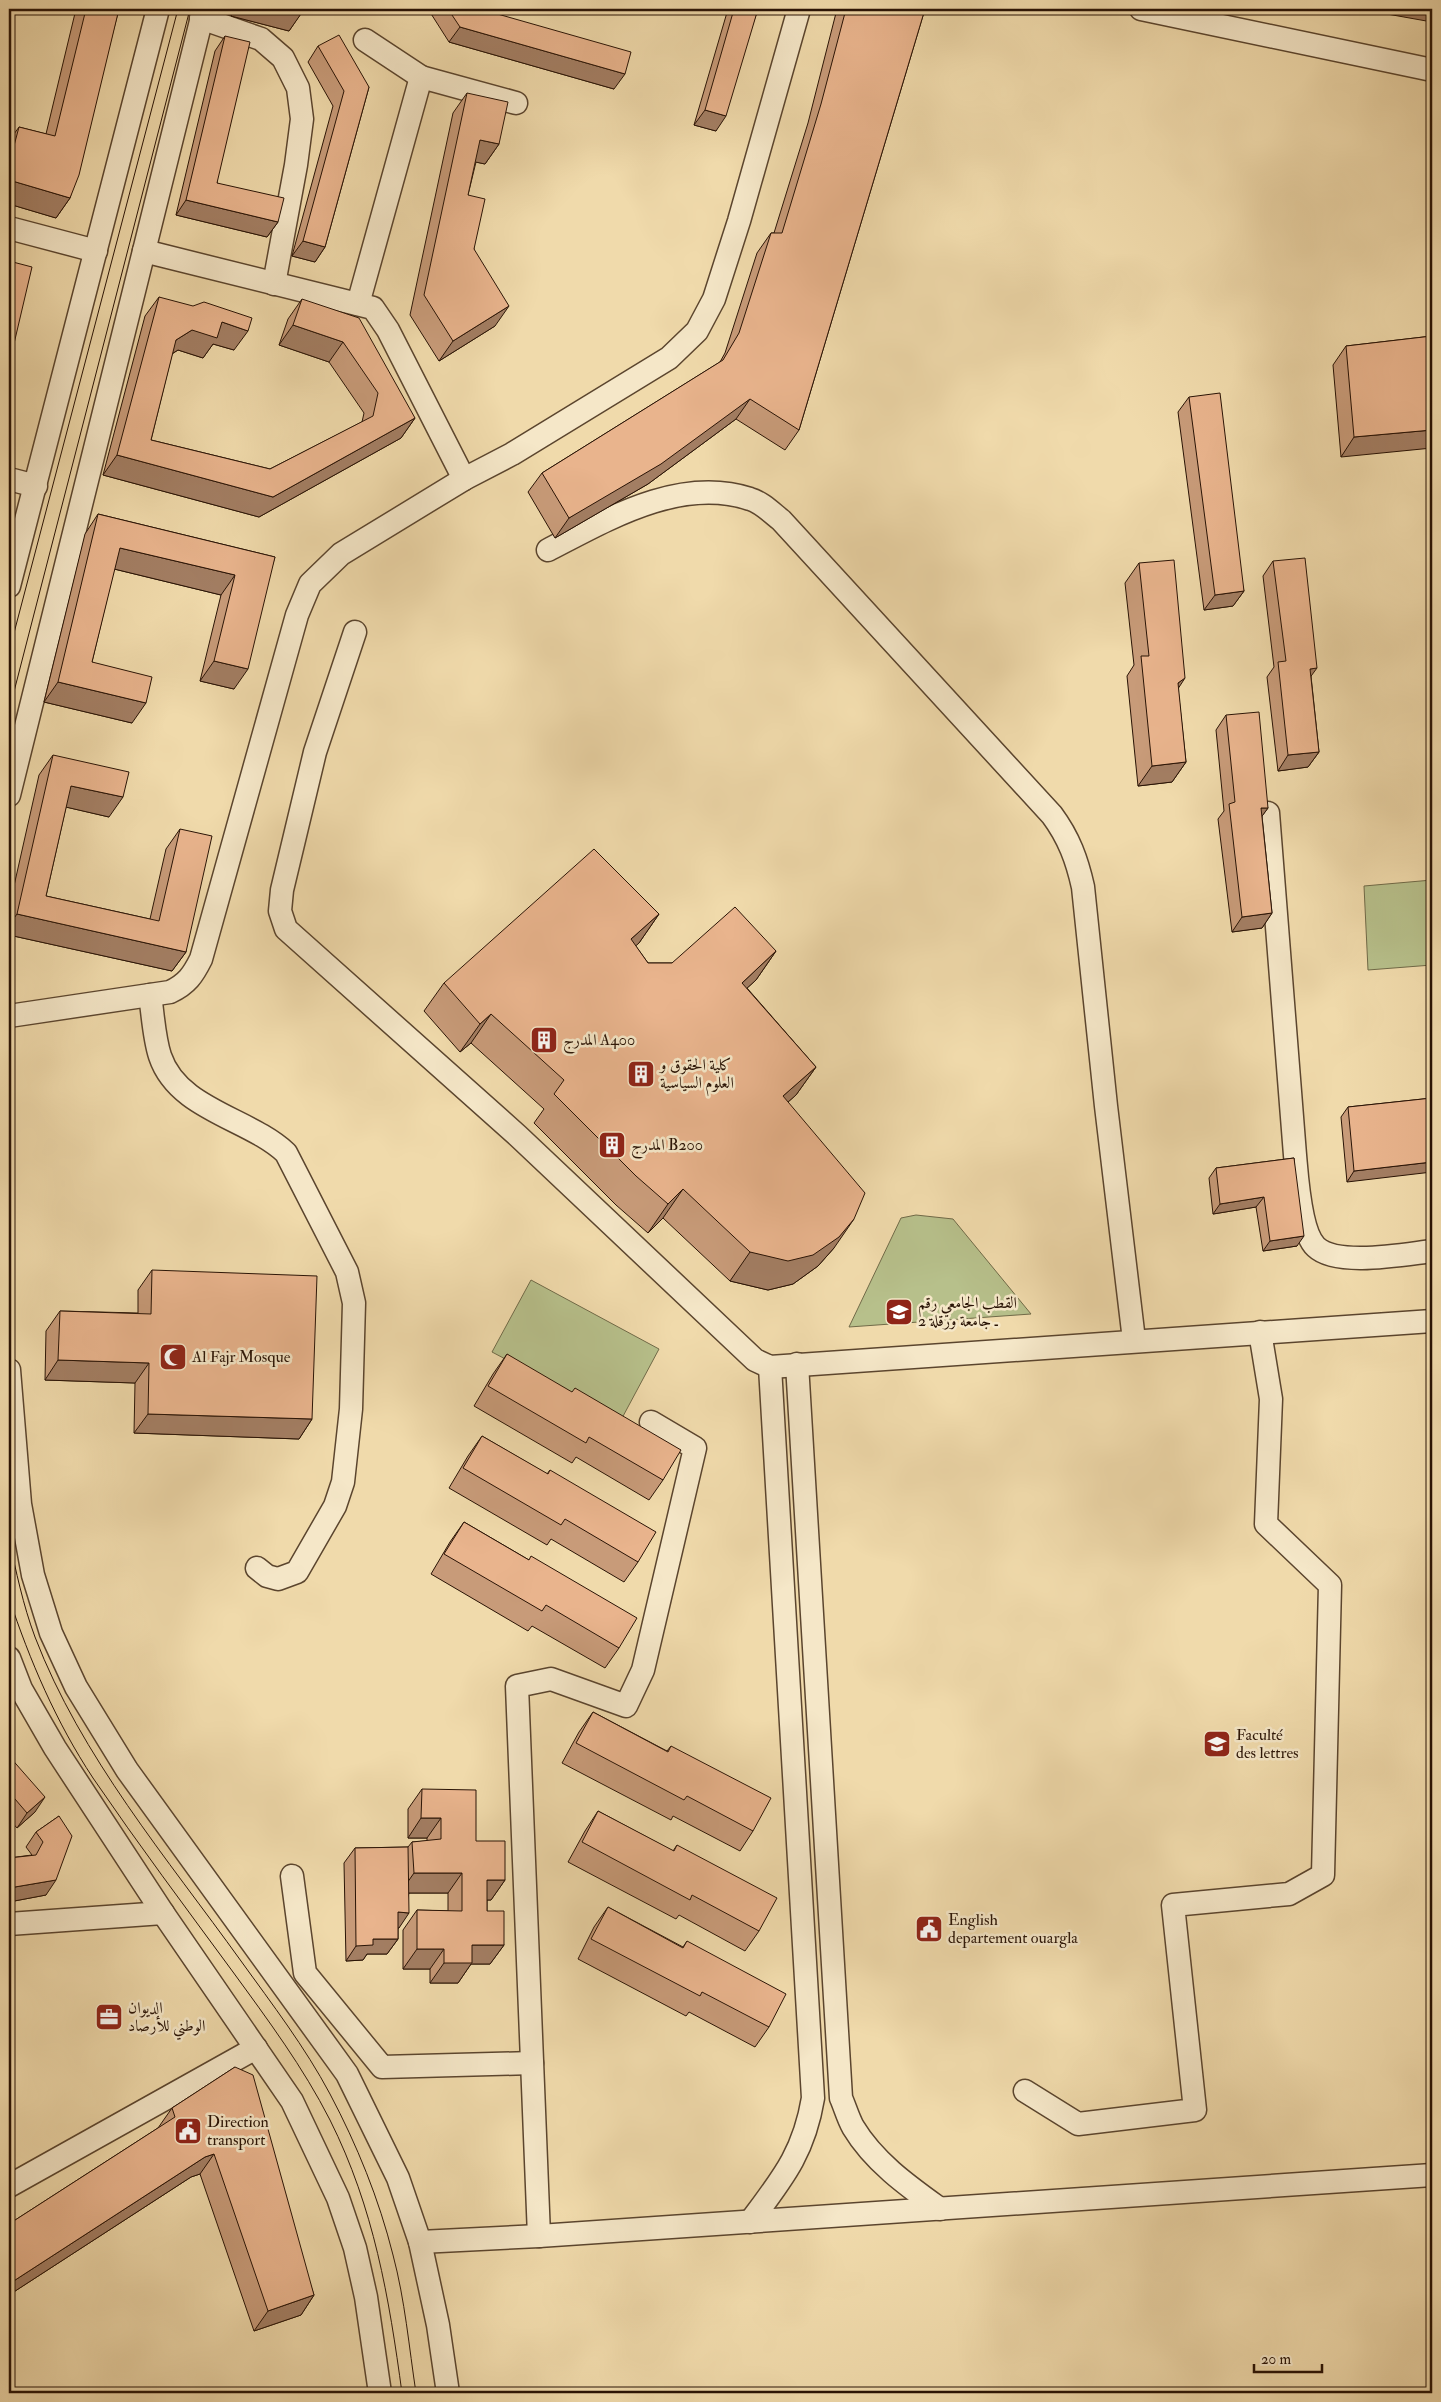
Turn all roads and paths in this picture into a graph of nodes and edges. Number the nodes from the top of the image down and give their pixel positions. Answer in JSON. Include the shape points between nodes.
{"nodes":[{"id":1,"x":158,"y":9,"type":"edge"},
{"id":2,"x":799,"y":9,"type":"edge"},
{"id":3,"x":1141,"y":9,"type":"edge"},
{"id":4,"x":202,"y":14,"type":"edge"},
{"id":5,"x":365,"y":40,"type":"dead end"},
{"id":6,"x":1432,"y":70,"type":"edge"},
{"id":7,"x":421,"y":77,"type":"junction"},
{"id":8,"x":516,"y":103,"type":"dead end"},
{"id":9,"x":9,"y":228,"type":"edge"},
{"id":10,"x":96,"y":251,"type":"junction"},
{"id":11,"x":144,"y":251,"type":"junction"},
{"id":12,"x":274,"y":284,"type":"junction"},
{"id":13,"x":358,"y":304,"type":"junction"},
{"id":14,"x":9,"y":479,"type":"edge"},
{"id":15,"x":464,"y":479,"type":"junction"},
{"id":16,"x":36,"y":486,"type":"junction"},
{"id":17,"x":548,"y":550,"type":"dead end"},
{"id":18,"x":9,"y":586,"type":"edge"},
{"id":19,"x":355,"y":632,"type":"dead end"},
{"id":20,"x":9,"y":794,"type":"edge"},
{"id":21,"x":1268,"y":813,"type":"edge"},
{"id":22,"x":150,"y":995,"type":"junction"},
{"id":23,"x":9,"y":1016,"type":"edge"},
{"id":24,"x":1432,"y":1251,"type":"edge"},
{"id":25,"x":1432,"y":1321,"type":"edge"},
{"id":26,"x":1260,"y":1332,"type":"junction"},
{"id":27,"x":1134,"y":1340,"type":"junction"},
{"id":28,"x":797,"y":1364,"type":"junction"},
{"id":29,"x":770,"y":1367,"type":"junction"},
{"id":30,"x":9,"y":1370,"type":"edge"},
{"id":31,"x":651,"y":1422,"type":"dead end"},
{"id":32,"x":257,"y":1568,"type":"dead end"},
{"id":33,"x":9,"y":1658,"type":"edge"},
{"id":34,"x":292,"y":1876,"type":"dead end"},
{"id":35,"x":163,"y":1914,"type":"junction"},
{"id":36,"x":9,"y":1924,"type":"edge"},
{"id":37,"x":256,"y":2048,"type":"junction"},
{"id":38,"x":532,"y":2063,"type":"junction"},
{"id":39,"x":1025,"y":2091,"type":"dead end"},
{"id":40,"x":1432,"y":2176,"type":"edge"},
{"id":41,"x":9,"y":2186,"type":"edge"},
{"id":42,"x":940,"y":2210,"type":"junction"},
{"id":43,"x":750,"y":2222,"type":"junction"},
{"id":44,"x":538,"y":2236,"type":"junction"},
{"id":45,"x":420,"y":2242,"type":"junction"},
{"id":46,"x":380,"y":2393,"type":"edge"},
{"id":47,"x":448,"y":2393,"type":"edge"}],
"edges":[{"from":1,"to":10,"type":"street"},
{"from":2,"to":15,"type":"street","via":[[717,290],[697,331],[669,358],[512,454]]},
{"from":3,"to":6,"type":"street"},
{"from":4,"to":11,"type":"street"},
{"from":4,"to":12,"type":"street","via":[[261,40],[283,58],[298,88],[301,128]]},
{"from":5,"to":7,"type":"street"},
{"from":7,"to":8,"type":"street"},
{"from":7,"to":13,"type":"street"},
{"from":9,"to":10,"type":"street"},
{"from":10,"to":16,"type":"street"},
{"from":11,"to":12,"type":"street"},
{"from":11,"to":20,"type":"street"},
{"from":12,"to":13,"type":"street"},
{"from":13,"to":15,"type":"street","via":[[373,308],[388,330]]},
{"from":14,"to":16,"type":"street"},
{"from":15,"to":22,"type":"street","via":[[341,554],[310,584],[297,615],[201,959],[192,978],[182,986],[170,992]]},
{"from":16,"to":18,"type":"street"},
{"from":17,"to":27,"type":"street","via":[[608,519],[686,494],[719,492],[752,499],[781,520],[1067,835],[1083,888]]},
{"from":19,"to":29,"type":"street","via":[[315,752],[284,881],[280,911],[286,929],[518,1136],[754,1360]]},
{"from":21,"to":24,"type":"street","via":[[1295,1155],[1301,1210],[1309,1234],[1316,1247],[1355,1259]]},
{"from":22,"to":23,"type":"street"},
{"from":22,"to":32,"type":"street","via":[[160,1056],[168,1071],[181,1088],[198,1101],[269,1138],[286,1153],[348,1272],[351,1286],[354,1303],[351,1409],[343,1482],[335,1506],[297,1572],[278,1579]]},
{"from":25,"to":26,"type":"street"},
{"from":26,"to":27,"type":"street"},
{"from":26,"to":39,"type":"street","via":[[1270,1399],[1266,1524],[1330,1585],[1323,1875],[1289,1894],[1173,1905],[1195,2110],[1078,2124]]},
{"from":27,"to":28,"type":"street"},
{"from":28,"to":29,"type":"street"},
{"from":28,"to":42,"type":"street","via":[[841,2098],[853,2127],[879,2160]]},
{"from":29,"to":43,"type":"street","via":[[813,2098],[802,2144],[786,2173]]},
{"from":30,"to":45,"type":"street","via":[[20,1504],[33,1575],[51,1633],[76,1688],[127,1770],[348,2074],[398,2178]]},
{"from":31,"to":38,"type":"street","via":[[695,1448],[643,1670],[626,1706],[551,1679],[518,1686]]},
{"from":33,"to":35,"type":"street","via":[[21,1689],[54,1748]]},
{"from":34,"to":38,"type":"street","via":[[305,1973],[382,2068]]},
{"from":35,"to":36,"type":"street"},
{"from":35,"to":37,"type":"street"},
{"from":37,"to":41,"type":"street"},
{"from":37,"to":46,"type":"street","via":[[292,2101],[338,2198],[356,2248]]},
{"from":38,"to":44,"type":"street"},
{"from":40,"to":42,"type":"street"},
{"from":42,"to":43,"type":"street"},
{"from":43,"to":44,"type":"street"},
{"from":44,"to":45,"type":"street"},
{"from":45,"to":47,"type":"street","via":[[438,2325]]}]}
